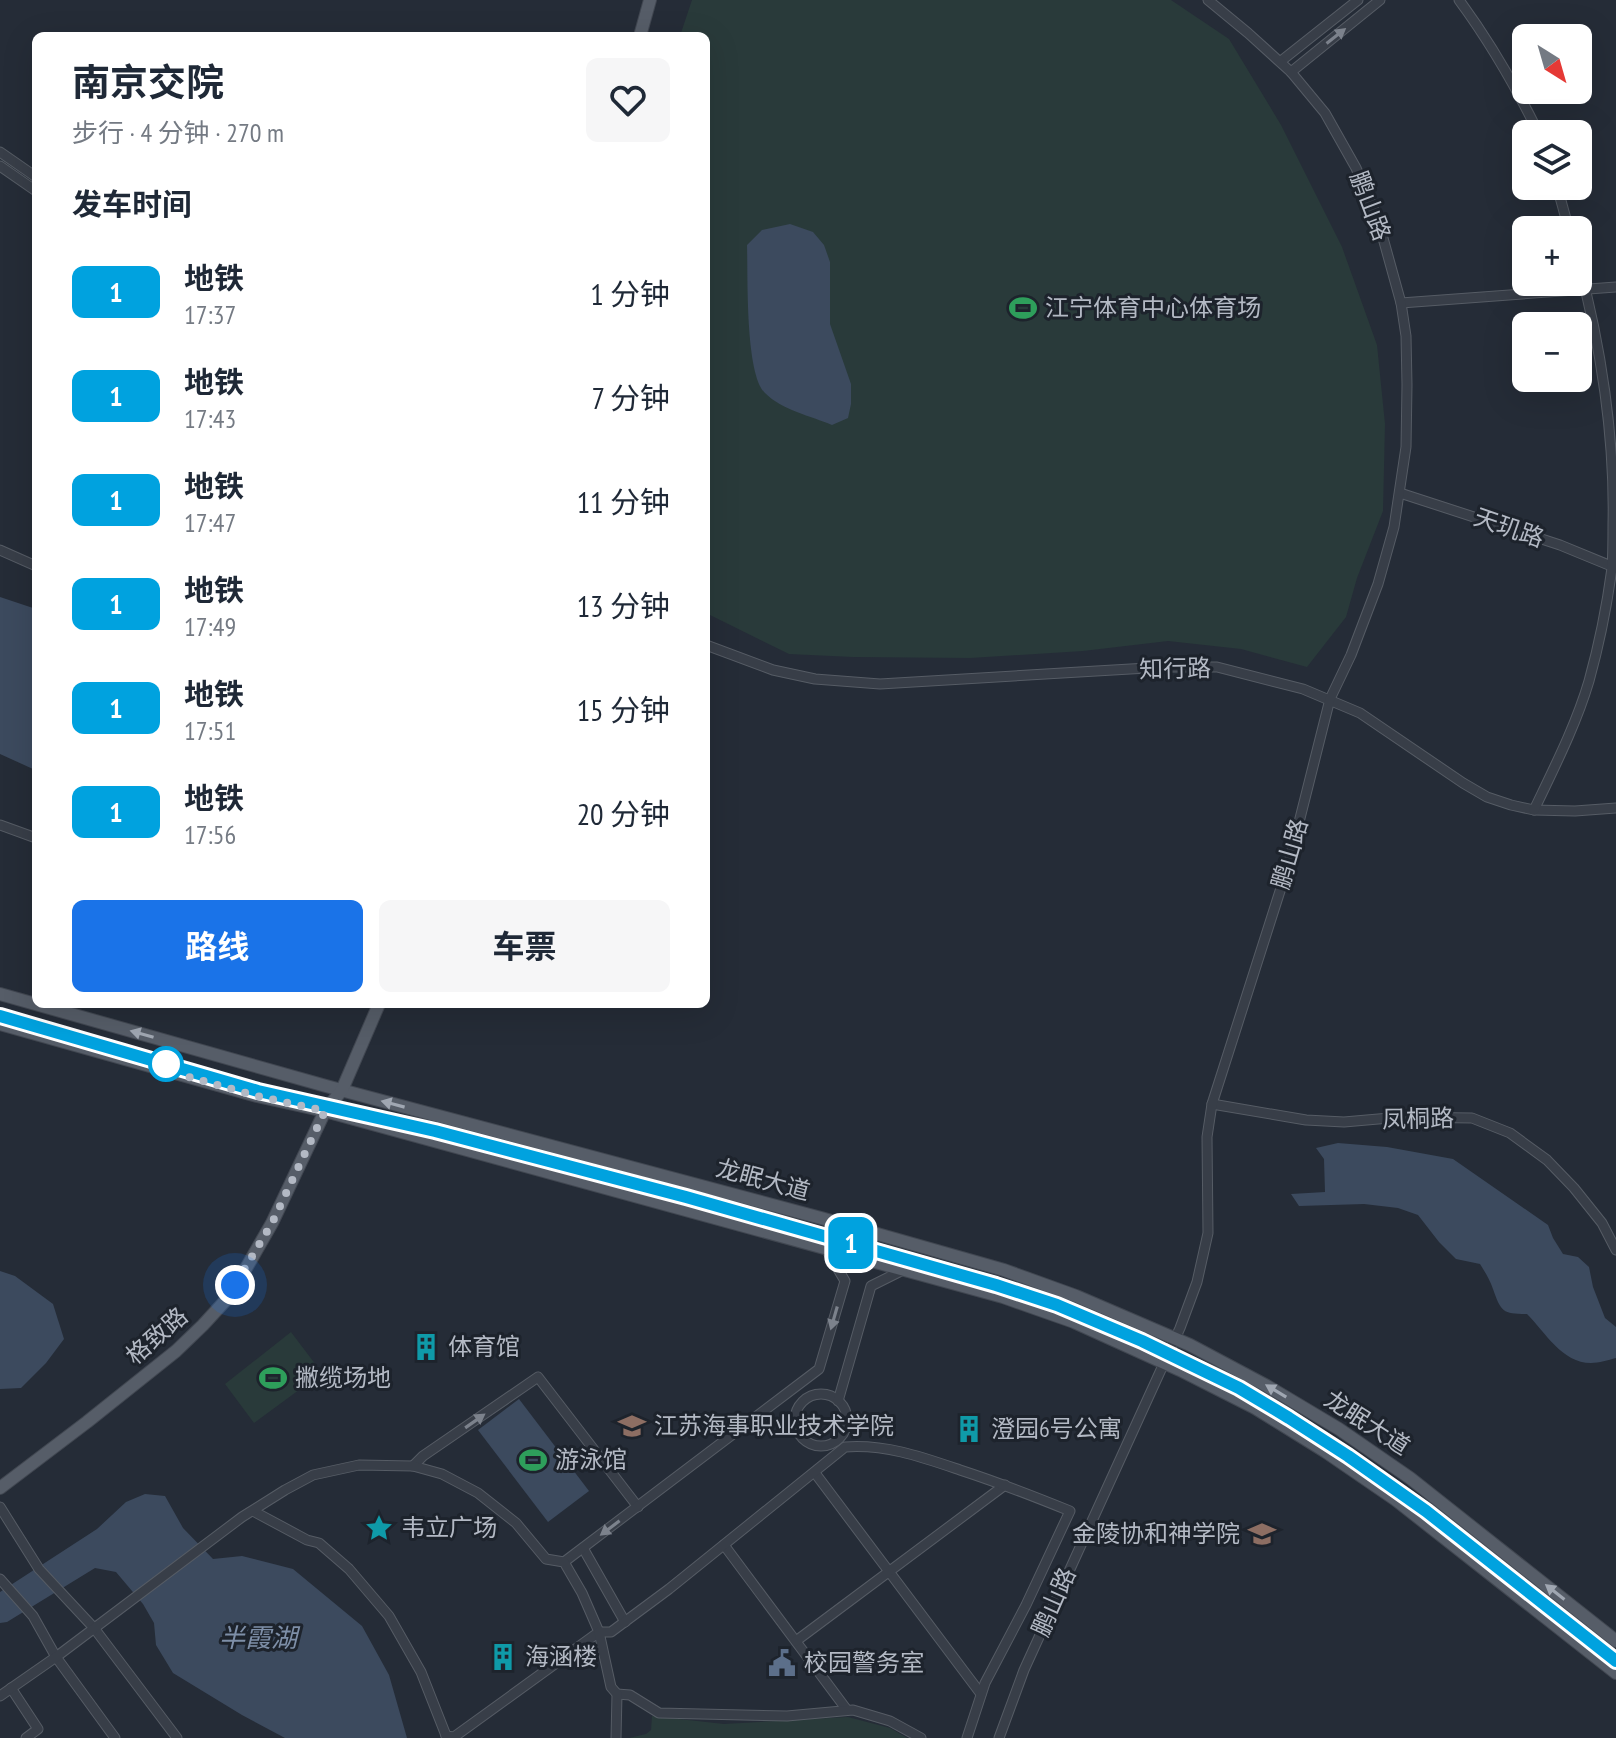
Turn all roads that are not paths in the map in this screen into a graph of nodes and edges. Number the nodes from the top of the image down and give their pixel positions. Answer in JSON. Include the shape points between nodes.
{"nodes":[{"id":1,"x":650,"y":0,"type":"edge"},
{"id":2,"x":1208,"y":0,"type":"edge"},
{"id":3,"x":1358,"y":0,"type":"edge"},
{"id":4,"x":1380,"y":0,"type":"edge"},
{"id":5,"x":1459,"y":0,"type":"edge"},
{"id":6,"x":641,"y":32,"type":"edge"},
{"id":7,"x":1281,"y":61,"type":"junction"},
{"id":8,"x":1291,"y":72,"type":"junction"},
{"id":9,"x":1532,"y":120,"type":"edge"},
{"id":10,"x":0,"y":152,"type":"edge"},
{"id":11,"x":0,"y":166,"type":"edge"},
{"id":12,"x":32,"y":174,"type":"edge"},
{"id":13,"x":32,"y":188,"type":"edge"},
{"id":14,"x":1616,"y":287,"type":"edge"},
{"id":15,"x":1592,"y":289,"type":"edge"},
{"id":16,"x":1512,"y":295,"type":"edge"},
{"id":17,"x":1587,"y":296,"type":"edge"},
{"id":18,"x":1401,"y":303,"type":"junction"},
{"id":19,"x":1400,"y":493,"type":"junction"},
{"id":20,"x":0,"y":550,"type":"edge"},
{"id":21,"x":32,"y":564,"type":"edge"},
{"id":22,"x":1614,"y":568,"type":"edge"},
{"id":23,"x":710,"y":646,"type":"edge"},
{"id":24,"x":1330,"y":699,"type":"junction"},
{"id":25,"x":1616,"y":808,"type":"edge"},
{"id":26,"x":1534,"y":810,"type":"junction"},
{"id":27,"x":0,"y":825,"type":"edge"},
{"id":28,"x":32,"y":837,"type":"edge"},
{"id":29,"x":0,"y":994,"type":"edge"},
{"id":30,"x":32,"y":1003,"type":"edge"},
{"id":31,"x":50,"y":1008,"type":"edge"},
{"id":32,"x":377,"y":1008,"type":"edge"},
{"id":33,"x":0,"y":1024,"type":"edge"},
{"id":34,"x":342,"y":1090,"type":"junction"},
{"id":35,"x":1212,"y":1104,"type":"junction"},
{"id":36,"x":325,"y":1111,"type":"junction"},
{"id":37,"x":825,"y":1247,"type":"junction"},
{"id":38,"x":1616,"y":1250,"type":"edge"},
{"id":39,"x":903,"y":1270,"type":"junction"},
{"id":40,"x":1175,"y":1339,"type":"junction"},
{"id":41,"x":1164,"y":1363,"type":"junction"},
{"id":42,"x":796,"y":1387,"type":"junction"},
{"id":43,"x":805,"y":1399,"type":"junction"},
{"id":44,"x":838,"y":1401,"type":"junction"},
{"id":45,"x":839,"y":1438,"type":"junction"},
{"id":46,"x":845,"y":1447,"type":"junction"},
{"id":47,"x":413,"y":1466,"type":"junction"},
{"id":48,"x":815,"y":1473,"type":"junction"},
{"id":49,"x":1005,"y":1485,"type":"junction"},
{"id":50,"x":0,"y":1488,"type":"edge"},
{"id":51,"x":0,"y":1507,"type":"edge"},
{"id":52,"x":638,"y":1507,"type":"junction"},
{"id":53,"x":253,"y":1511,"type":"junction"},
{"id":54,"x":724,"y":1545,"type":"junction"},
{"id":55,"x":583,"y":1548,"type":"junction"},
{"id":56,"x":564,"y":1562,"type":"junction"},
{"id":57,"x":889,"y":1572,"type":"junction"},
{"id":58,"x":0,"y":1579,"type":"edge"},
{"id":59,"x":625,"y":1622,"type":"junction"},
{"id":60,"x":94,"y":1628,"type":"junction"},
{"id":61,"x":599,"y":1632,"type":"junction"},
{"id":62,"x":796,"y":1641,"type":"junction"},
{"id":63,"x":1616,"y":1641,"type":"edge"},
{"id":64,"x":56,"y":1657,"type":"junction"},
{"id":65,"x":1616,"y":1673,"type":"edge"},
{"id":66,"x":11,"y":1688,"type":"junction"},
{"id":67,"x":617,"y":1694,"type":"junction"},
{"id":68,"x":981,"y":1694,"type":"junction"},
{"id":69,"x":0,"y":1696,"type":"edge"},
{"id":70,"x":847,"y":1710,"type":"junction"},
{"id":71,"x":446,"y":1737,"type":"edge"},
{"id":72,"x":26,"y":1738,"type":"edge"},
{"id":73,"x":115,"y":1738,"type":"edge"},
{"id":74,"x":177,"y":1738,"type":"edge"},
{"id":75,"x":616,"y":1738,"type":"edge"},
{"id":76,"x":921,"y":1738,"type":"edge"},
{"id":77,"x":967,"y":1738,"type":"edge"},
{"id":78,"x":999,"y":1738,"type":"edge"}],
"edges":[{"from":1,"to":6,"type":"main road"},
{"from":2,"to":7,"type":"street","name":"鹏山路"},
{"from":3,"to":7,"type":"street"},
{"from":8,"to":4,"type":"street","one_way":true},
{"from":5,"to":9,"type":"street"},
{"from":7,"to":8,"type":"street","name":"鹏山路"},
{"from":8,"to":18,"type":"street","name":"鹏山路","via":[[1325,113],[1356,168],[1378,220]]},
{"from":10,"to":12,"type":"street"},
{"from":11,"to":13,"type":"street"},
{"from":14,"to":15,"type":"street"},
{"from":16,"to":18,"type":"street"},
{"from":17,"to":22,"type":"street","via":[[1610,443]]},
{"from":18,"to":19,"type":"street","name":"鹏山路","via":[[1407,385]]},
{"from":19,"to":22,"type":"street","name":"天玑路"},
{"from":19,"to":24,"type":"street","name":"鹏山路","via":[[1378,584]]},
{"from":20,"to":21,"type":"street"},
{"from":22,"to":26,"type":"street","via":[[1588,682]]},
{"from":23,"to":24,"type":"street","name":"知行路","via":[[815,679],[880,684],[1217,667]]},
{"from":24,"to":26,"type":"street","name":"知行路","via":[[1360,713],[1487,797]]},
{"from":24,"to":35,"type":"street","name":"鹏山路","via":[[1288,866]]},
{"from":25,"to":26,"type":"street","name":"知行路"},
{"from":27,"to":28,"type":"street"},
{"from":30,"to":29,"type":"main road","name":"龙眠大道","one_way":true},
{"from":34,"to":31,"type":"main road","name":"龙眠大道","one_way":true},
{"from":32,"to":34,"type":"main road","name":"格致路"},
{"from":33,"to":36,"type":"main road","name":"龙眠大道"},
{"from":34,"to":36,"type":"main road","name":"格致路"},
{"from":40,"to":34,"type":"main road","name":"龙眠大道","one_way":true,"via":[[1004,1270]]},
{"from":35,"to":38,"type":"street","name":"凤桐路","via":[[1306,1120],[1472,1118],[1510,1133],[1547,1160],[1602,1223]]},
{"from":35,"to":40,"type":"street","name":"鹏山路","via":[[1208,1233],[1197,1282]]},
{"from":36,"to":37,"type":"main road","name":"龙眠大道"},
{"from":36,"to":50,"type":"main road","name":"格致路","via":[[272,1223],[225,1301],[176,1351]]},
{"from":37,"to":39,"type":"main road","name":"龙眠大道"},
{"from":37,"to":42,"type":"street","one_way":true,"via":[[845,1281],[819,1369]]},
{"from":39,"to":41,"type":"main road","name":"龙眠大道","via":[[1074,1322]]},
{"from":39,"to":44,"type":"street","via":[[871,1286]]},
{"from":40,"to":41,"type":"street","name":"鹏山路"},
{"from":63,"to":40,"type":"main road","name":"龙眠大道","one_way":true,"via":[[1410,1478],[1339,1429]]},
{"from":41,"to":65,"type":"main road","name":"龙眠大道","via":[[1255,1408],[1326,1452]]},
{"from":41,"to":78,"type":"street","name":"鹏山路","via":[[1024,1670]]},
{"from":42,"to":43,"type":"street"},
{"from":42,"to":52,"type":"street"},
{"from":43,"to":44,"type":"street","via":[[822,1394]]},
{"from":43,"to":45,"type":"street","via":[[795,1414],[802,1438],[817,1446]]},
{"from":44,"to":45,"type":"street","via":[[846,1415]]},
{"from":45,"to":46,"type":"street"},
{"from":46,"to":48,"type":"street"},
{"from":46,"to":49,"type":"street","via":[[908,1452]]},
{"from":47,"to":52,"type":"street","one_way":true,"via":[[538,1377]]},
{"from":47,"to":53,"type":"street","via":[[359,1465],[313,1475]]},
{"from":47,"to":56,"type":"street","via":[[478,1493],[516,1523],[546,1559]]},
{"from":48,"to":54,"type":"street"},
{"from":48,"to":57,"type":"street"},
{"from":49,"to":57,"type":"street"},
{"from":49,"to":68,"type":"street","via":[[1070,1511]]},
{"from":51,"to":60,"type":"street","via":[[39,1569]]},
{"from":52,"to":55,"type":"street","one_way":true},
{"from":53,"to":60,"type":"street"},
{"from":53,"to":71,"type":"street","via":[[319,1543],[349,1569],[389,1616],[421,1672]]},
{"from":54,"to":59,"type":"street"},
{"from":54,"to":62,"type":"street"},
{"from":55,"to":56,"type":"street"},
{"from":55,"to":59,"type":"street"},
{"from":56,"to":61,"type":"street"},
{"from":57,"to":62,"type":"street"},
{"from":57,"to":68,"type":"street"},
{"from":58,"to":64,"type":"street","via":[[33,1616]]},
{"from":59,"to":61,"type":"street","via":[[611,1632]]},
{"from":60,"to":64,"type":"street"},
{"from":60,"to":74,"type":"street"},
{"from":61,"to":67,"type":"street"},
{"from":61,"to":71,"type":"street","via":[[454,1737]]},
{"from":62,"to":70,"type":"street"},
{"from":64,"to":66,"type":"street"},
{"from":64,"to":73,"type":"street"},
{"from":66,"to":69,"type":"street"},
{"from":66,"to":72,"type":"street","via":[[38,1729]]},
{"from":67,"to":70,"type":"street","via":[[630,1695],[659,1713],[787,1716]]},
{"from":67,"to":75,"type":"street"},
{"from":68,"to":77,"type":"street"},
{"from":70,"to":76,"type":"street","via":[[890,1721]]}]}
